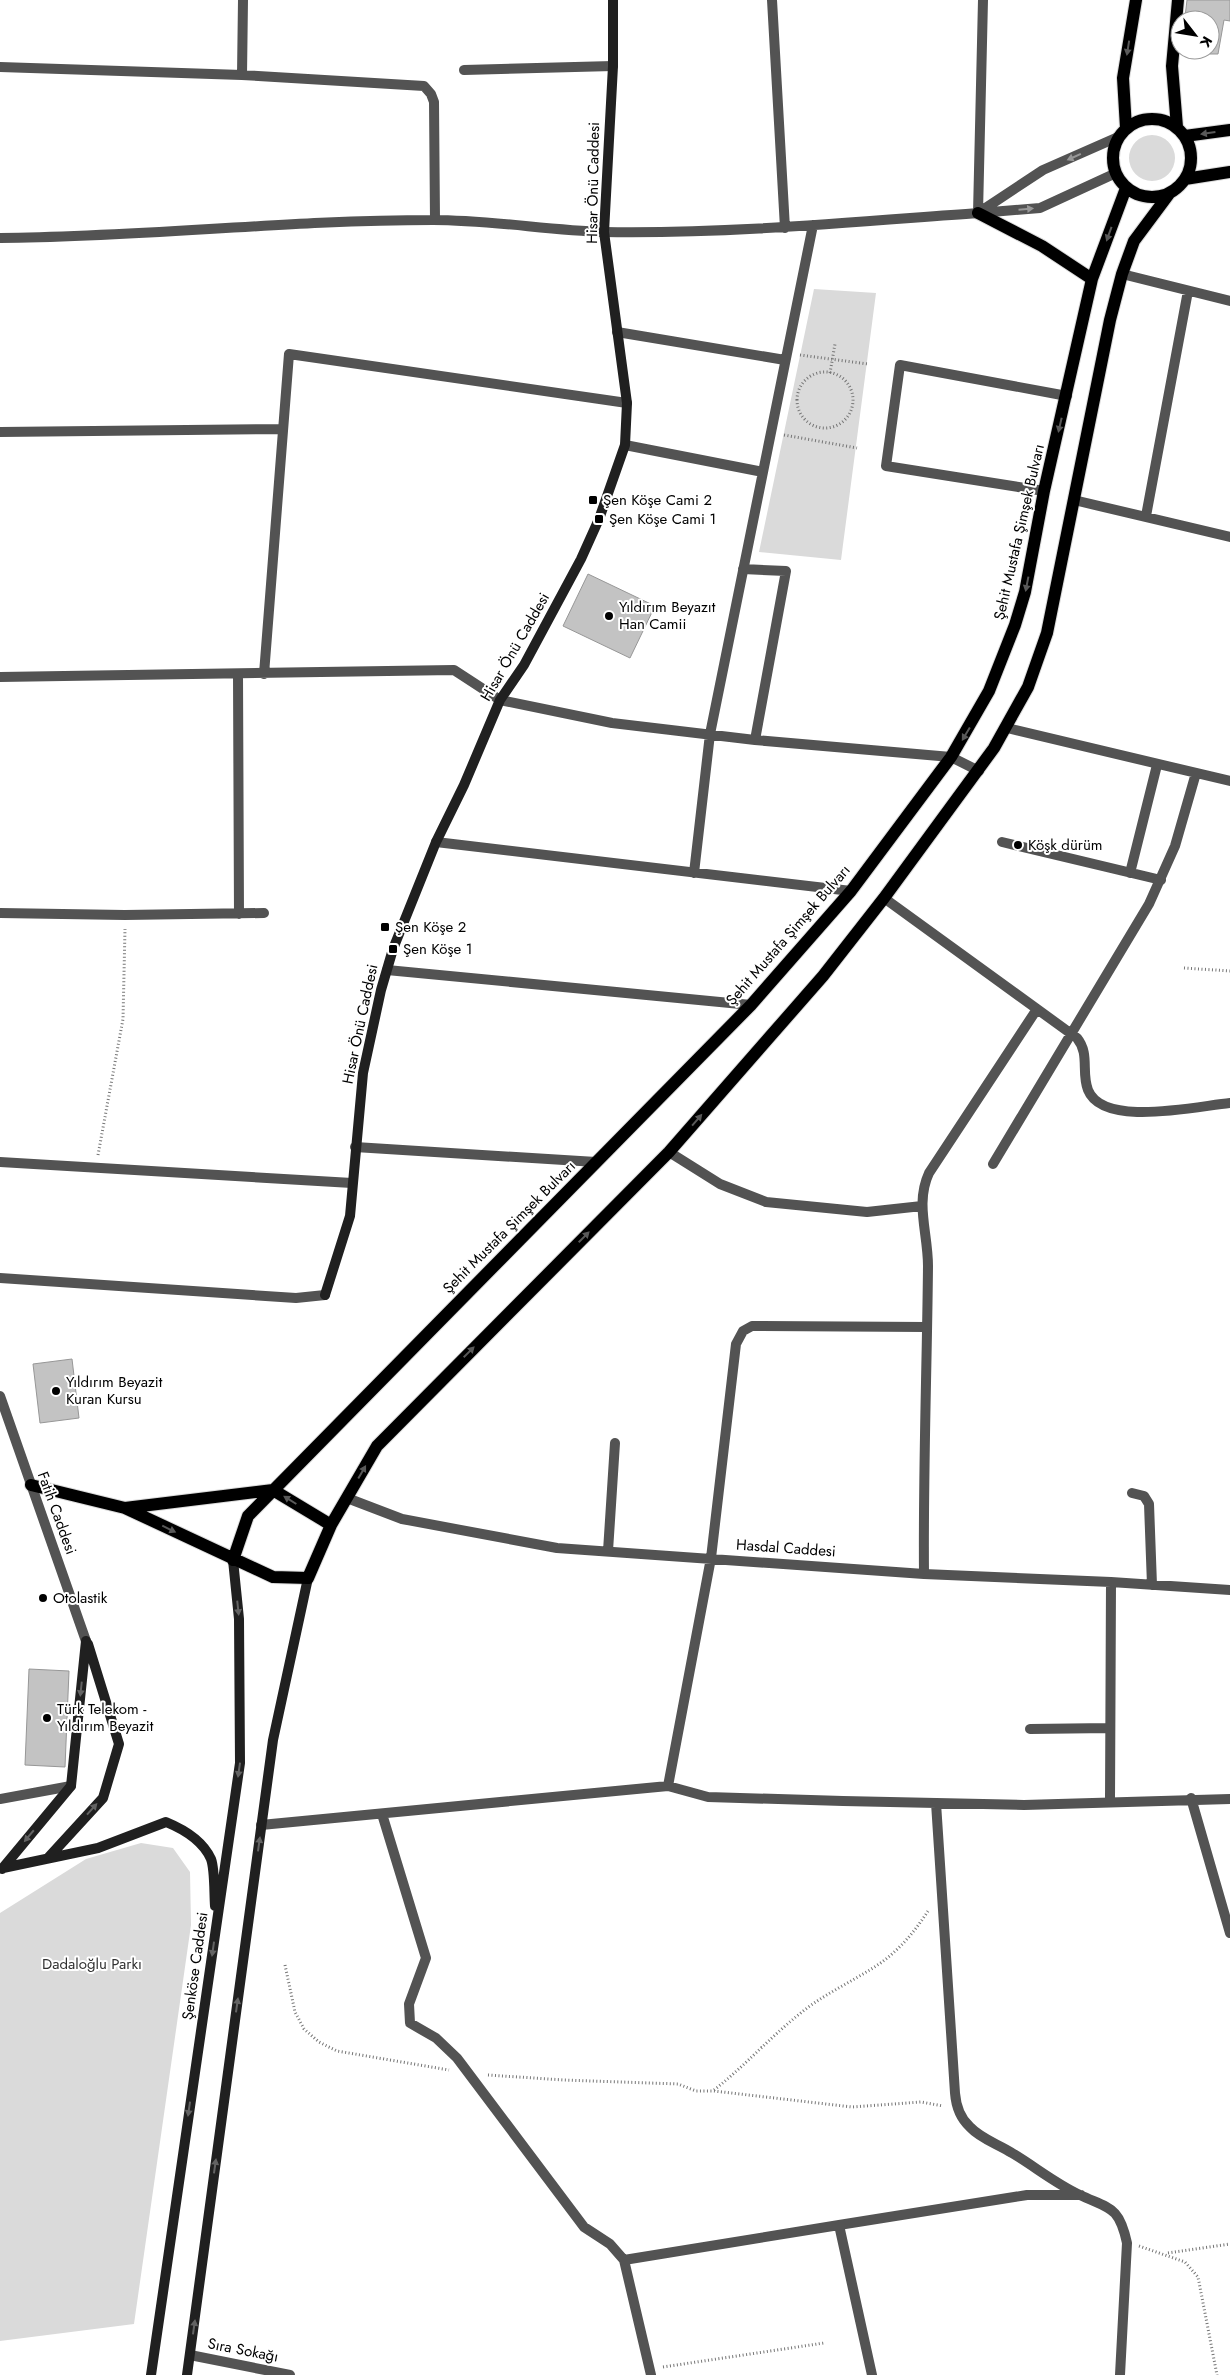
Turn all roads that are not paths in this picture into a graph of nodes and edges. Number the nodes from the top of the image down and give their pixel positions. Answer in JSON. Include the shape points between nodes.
{"nodes":[{"id":1,"x":243,"y":0,"type":"edge"},
{"id":2,"x":613,"y":0,"type":"edge"},
{"id":3,"x":772,"y":0,"type":"edge"},
{"id":4,"x":983,"y":0,"type":"edge"},
{"id":5,"x":1136,"y":0,"type":"edge"},
{"id":6,"x":1178,"y":0,"type":"edge"},
{"id":7,"x":613,"y":66,"type":"junction"},
{"id":8,"x":0,"y":68,"type":"edge"},
{"id":9,"x":464,"y":70,"type":"dead end"},
{"id":10,"x":242,"y":75,"type":"junction"},
{"id":11,"x":1230,"y":130,"type":"edge"},
{"id":12,"x":1181,"y":132,"type":"junction"},
{"id":13,"x":1122,"y":133,"type":"junction"},
{"id":14,"x":1230,"y":172,"type":"edge"},
{"id":15,"x":1116,"y":174,"type":"junction"},
{"id":16,"x":1185,"y":179,"type":"junction"},
{"id":17,"x":1126,"y":188,"type":"junction"},
{"id":18,"x":1168,"y":194,"type":"junction"},
{"id":19,"x":978,"y":213,"type":"junction"},
{"id":20,"x":435,"y":220,"type":"junction"},
{"id":21,"x":813,"y":225,"type":"junction"},
{"id":22,"x":785,"y":228,"type":"junction"},
{"id":23,"x":604,"y":232,"type":"junction"},
{"id":24,"x":0,"y":238,"type":"edge"},
{"id":25,"x":1122,"y":274,"type":"junction"},
{"id":26,"x":1092,"y":279,"type":"junction"},
{"id":27,"x":1188,"y":292,"type":"junction"},
{"id":28,"x":1230,"y":301,"type":"edge"},
{"id":29,"x":617,"y":332,"type":"junction"},
{"id":30,"x":786,"y":356,"type":"junction"},
{"id":31,"x":1067,"y":396,"type":"junction"},
{"id":32,"x":627,"y":403,"type":"junction"},
{"id":33,"x":283,"y":429,"type":"junction"},
{"id":34,"x":0,"y":432,"type":"edge"},
{"id":35,"x":625,"y":445,"type":"junction"},
{"id":36,"x":763,"y":472,"type":"junction"},
{"id":37,"x":1044,"y":491,"type":"junction"},
{"id":38,"x":1074,"y":500,"type":"junction"},
{"id":39,"x":1146,"y":516,"type":"junction"},
{"id":40,"x":1230,"y":536,"type":"edge"},
{"id":41,"x":743,"y":569,"type":"junction"},
{"id":42,"x":238,"y":674,"type":"junction"},
{"id":43,"x":264,"y":674,"type":"junction"},
{"id":44,"x":0,"y":677,"type":"edge"},
{"id":45,"x":500,"y":700,"type":"junction"},
{"id":46,"x":1007,"y":728,"type":"junction"},
{"id":47,"x":710,"y":734,"type":"junction"},
{"id":48,"x":755,"y":740,"type":"junction"},
{"id":49,"x":951,"y":757,"type":"junction"},
{"id":50,"x":1157,"y":765,"type":"junction"},
{"id":51,"x":979,"y":770,"type":"junction"},
{"id":52,"x":1196,"y":773,"type":"junction"},
{"id":53,"x":1230,"y":781,"type":"edge"},
{"id":54,"x":436,"y":842,"type":"junction"},
{"id":55,"x":1002,"y":842,"type":"dead end"},
{"id":56,"x":694,"y":873,"type":"junction"},
{"id":57,"x":1130,"y":873,"type":"junction"},
{"id":58,"x":1161,"y":880,"type":"junction"},
{"id":59,"x":851,"y":891,"type":"junction"},
{"id":60,"x":884,"y":898,"type":"junction"},
{"id":61,"x":0,"y":913,"type":"edge"},
{"id":62,"x":264,"y":913,"type":"dead end"},
{"id":63,"x":239,"y":914,"type":"junction"},
{"id":64,"x":387,"y":970,"type":"junction"},
{"id":65,"x":751,"y":1005,"type":"junction"},
{"id":66,"x":1037,"y":1009,"type":"junction"},
{"id":67,"x":1072,"y":1033,"type":"junction"},
{"id":68,"x":1230,"y":1103,"type":"edge"},
{"id":69,"x":355,"y":1148,"type":"junction"},
{"id":70,"x":669,"y":1152,"type":"junction"},
{"id":71,"x":0,"y":1162,"type":"edge"},
{"id":72,"x":596,"y":1162,"type":"junction"},
{"id":73,"x":994,"y":1164,"type":"dead end"},
{"id":74,"x":352,"y":1183,"type":"junction"},
{"id":75,"x":922,"y":1206,"type":"junction"},
{"id":76,"x":0,"y":1278,"type":"edge"},
{"id":77,"x":325,"y":1295,"type":"joint"},
{"id":78,"x":926,"y":1328,"type":"junction"},
{"id":79,"x":0,"y":1396,"type":"edge"},
{"id":80,"x":2,"y":1409,"type":"edge"},
{"id":81,"x":615,"y":1443,"type":"dead end"},
{"id":82,"x":31,"y":1485,"type":"junction"},
{"id":83,"x":273,"y":1490,"type":"junction"},
{"id":84,"x":1132,"y":1493,"type":"dead end"},
{"id":85,"x":347,"y":1498,"type":"junction"},
{"id":86,"x":125,"y":1508,"type":"junction"},
{"id":87,"x":331,"y":1525,"type":"junction"},
{"id":88,"x":608,"y":1551,"type":"junction"},
{"id":89,"x":711,"y":1558,"type":"junction"},
{"id":90,"x":233,"y":1560,"type":"junction"},
{"id":91,"x":924,"y":1574,"type":"junction"},
{"id":92,"x":308,"y":1578,"type":"junction"},
{"id":93,"x":1111,"y":1582,"type":"junction"},
{"id":94,"x":1152,"y":1585,"type":"junction"},
{"id":95,"x":1230,"y":1590,"type":"edge"},
{"id":96,"x":86,"y":1641,"type":"junction"},
{"id":97,"x":1030,"y":1728,"type":"dead end"},
{"id":98,"x":1110,"y":1728,"type":"junction"},
{"id":99,"x":71,"y":1786,"type":"junction"},
{"id":100,"x":668,"y":1786,"type":"junction"},
{"id":101,"x":1191,"y":1798,"type":"junction"},
{"id":102,"x":0,"y":1799,"type":"edge"},
{"id":103,"x":1230,"y":1799,"type":"edge"},
{"id":104,"x":1110,"y":1801,"type":"junction"},
{"id":105,"x":936,"y":1802,"type":"junction"},
{"id":106,"x":382,"y":1814,"type":"junction"},
{"id":107,"x":261,"y":1825,"type":"junction"},
{"id":108,"x":48,"y":1858,"type":"junction"},
{"id":109,"x":1,"y":1869,"type":"edge"},
{"id":110,"x":217,"y":1922,"type":"junction"},
{"id":111,"x":1230,"y":1933,"type":"edge"},
{"id":112,"x":1081,"y":2195,"type":"junction"},
{"id":113,"x":839,"y":2225,"type":"junction"},
{"id":114,"x":624,"y":2260,"type":"junction"},
{"id":115,"x":190,"y":2355,"type":"junction"},
{"id":116,"x":650,"y":2372,"type":"edge"},
{"id":117,"x":151,"y":2375,"type":"edge"},
{"id":118,"x":187,"y":2375,"type":"edge"},
{"id":119,"x":290,"y":2375,"type":"edge"},
{"id":120,"x":872,"y":2375,"type":"edge"},
{"id":121,"x":1120,"y":2375,"type":"edge"}],
"edges":[{"from":1,"to":10,"type":"street"},
{"from":2,"to":7,"type":"main road","name":"Hisar Önü Caddesi"},
{"from":3,"to":22,"type":"street"},
{"from":4,"to":19,"type":"street"},
{"from":5,"to":13,"type":"main road","one_way":true,"via":[[1123,78]]},
{"from":6,"to":12,"type":"main road","via":[[1172,66]]},
{"from":7,"to":9,"type":"street"},
{"from":7,"to":23,"type":"main road","name":"Hisar Önü Caddesi"},
{"from":8,"to":10,"type":"street"},
{"from":10,"to":20,"type":"street","via":[[424,86],[434,102]]},
{"from":11,"to":12,"type":"main road","one_way":true},
{"from":12,"to":13,"type":"main road","via":[[1168,121],[1157,118],[1135,122]]},
{"from":12,"to":16,"type":"main road","via":[[1191,157]]},
{"from":13,"to":15,"type":"main road","via":[[1112,158]]},
{"from":13,"to":19,"type":"street","one_way":true,"via":[[1043,170]]},
{"from":14,"to":16,"type":"main road"},
{"from":15,"to":17,"type":"main road"},
{"from":19,"to":15,"type":"street","one_way":true,"via":[[1040,208]]},
{"from":16,"to":18,"type":"main road"},
{"from":17,"to":18,"type":"main road","via":[[1147,197]]},
{"from":17,"to":26,"type":"main road","name":"Şehit Mustafa Şimşek Bulvarı","one_way":true},
{"from":18,"to":25,"type":"main road","via":[[1134,241]]},
{"from":19,"to":21,"type":"street"},
{"from":19,"to":26,"type":"main road","via":[[1042,246]]},
{"from":20,"to":23,"type":"street"},
{"from":20,"to":24,"type":"street","via":[[276,224]]},
{"from":21,"to":22,"type":"street"},
{"from":21,"to":30,"type":"street"},
{"from":22,"to":23,"type":"street"},
{"from":23,"to":29,"type":"main road","name":"Hisar Önü Caddesi"},
{"from":25,"to":27,"type":"street"},
{"from":25,"to":38,"type":"main road"},
{"from":26,"to":31,"type":"main road","name":"Şehit Mustafa Şimşek Bulvarı"},
{"from":27,"to":28,"type":"street"},
{"from":27,"to":39,"type":"street"},
{"from":29,"to":30,"type":"street"},
{"from":29,"to":32,"type":"main road","name":"Hisar Önü Caddesi"},
{"from":30,"to":36,"type":"street"},
{"from":31,"to":37,"type":"main road","name":"Şehit Mustafa Şimşek Bulvarı","one_way":true},
{"from":31,"to":37,"type":"street","via":[[900,365],[886,466]]},
{"from":32,"to":33,"type":"street","via":[[289,354]]},
{"from":32,"to":35,"type":"main road","name":"Hisar Önü Caddesi"},
{"from":33,"to":34,"type":"street"},
{"from":33,"to":43,"type":"street"},
{"from":35,"to":36,"type":"street"},
{"from":35,"to":45,"type":"main road","name":"Hisar Önü Caddesi","via":[[581,559],[524,665]]},
{"from":36,"to":41,"type":"street"},
{"from":37,"to":49,"type":"main road","name":"Şehit Mustafa Şimşek Bulvarı","one_way":true,"via":[[1016,625],[989,691]]},
{"from":38,"to":39,"type":"street"},
{"from":38,"to":46,"type":"main road","via":[[1048,633],[1028,687]]},
{"from":39,"to":40,"type":"street"},
{"from":41,"to":47,"type":"street"},
{"from":41,"to":48,"type":"street","via":[[786,571]]},
{"from":42,"to":43,"type":"street"},
{"from":42,"to":44,"type":"street"},
{"from":42,"to":63,"type":"street"},
{"from":43,"to":45,"type":"street","via":[[454,670]]},
{"from":45,"to":47,"type":"street","via":[[612,723]]},
{"from":45,"to":54,"type":"main road","name":"Hisar Önü Caddesi"},
{"from":46,"to":50,"type":"street"},
{"from":46,"to":51,"type":"main road"},
{"from":47,"to":48,"type":"street"},
{"from":47,"to":56,"type":"street"},
{"from":48,"to":49,"type":"street"},
{"from":49,"to":51,"type":"street"},
{"from":49,"to":59,"type":"main road","name":"Şehit Mustafa Şimşek Bulvarı"},
{"from":50,"to":52,"type":"street"},
{"from":50,"to":57,"type":"street"},
{"from":51,"to":60,"type":"main road"},
{"from":52,"to":53,"type":"street"},
{"from":52,"to":58,"type":"street","via":[[1175,846]]},
{"from":54,"to":56,"type":"street"},
{"from":54,"to":64,"type":"main road","name":"Hisar Önü Caddesi","via":[[408,908]]},
{"from":55,"to":57,"type":"street"},
{"from":56,"to":59,"type":"street"},
{"from":57,"to":58,"type":"street"},
{"from":58,"to":67,"type":"street","via":[[1136,928]]},
{"from":59,"to":65,"type":"main road","name":"Şehit Mustafa Şimşek Bulvarı"},
{"from":60,"to":66,"type":"street"},
{"from":70,"to":60,"type":"main road","one_way":true,"via":[[823,976]]},
{"from":61,"to":63,"type":"street"},
{"from":62,"to":63,"type":"street"},
{"from":64,"to":65,"type":"street"},
{"from":64,"to":69,"type":"main road","name":"Hisar Önü Caddesi","via":[[363,1073]]},
{"from":65,"to":72,"type":"main road","name":"Şehit Mustafa Şimşek Bulvarı"},
{"from":66,"to":67,"type":"street"},
{"from":66,"to":75,"type":"street","via":[[929,1172],[922,1186]]},
{"from":67,"to":68,"type":"street","via":[[1085,1050],[1087,1088],[1092,1097],[1107,1108],[1169,1110]]},
{"from":67,"to":73,"type":"street"},
{"from":69,"to":72,"type":"street"},
{"from":69,"to":74,"type":"main road","name":"Hisar Önü Caddesi"},
{"from":70,"to":75,"type":"street","via":[[720,1184],[766,1202],[866,1212]]},
{"from":85,"to":70,"type":"main road","one_way":true,"via":[[377,1446]]},
{"from":71,"to":74,"type":"street"},
{"from":72,"to":83,"type":"main road","name":"Şehit Mustafa Şimşek Bulvarı"},
{"from":74,"to":77,"type":"main road","name":"Hisar Önü Caddesi","via":[[350,1216]]},
{"from":75,"to":78,"type":"street","via":[[928,1263]]},
{"from":76,"to":77,"type":"street","via":[[296,1298]]},
{"from":78,"to":89,"type":"street","via":[[752,1326],[743,1331],[736,1344]]},
{"from":78,"to":91,"type":"street"},
{"from":79,"to":80,"type":"street","name":"Fatih Caddesi"},
{"from":80,"to":82,"type":"street","name":"Fatih Caddesi"},
{"from":81,"to":88,"type":"street"},
{"from":82,"to":86,"type":"main road"},
{"from":82,"to":96,"type":"street","name":"Fatih Caddesi"},
{"from":83,"to":86,"type":"main road"},
{"from":87,"to":83,"type":"main road","one_way":true},
{"from":83,"to":90,"type":"main road","name":"Şehit Mustafa Şimşek Bulvarı","via":[[248,1516]]},
{"from":84,"to":94,"type":"street","via":[[1144,1496],[1150,1504]]},
{"from":85,"to":87,"type":"main road"},
{"from":85,"to":88,"type":"street","name":"Hasdal Caddesi","via":[[402,1519],[557,1548]]},
{"from":86,"to":90,"type":"main road","one_way":true},
{"from":87,"to":92,"type":"main road"},
{"from":88,"to":89,"type":"street","name":"Hasdal Caddesi"},
{"from":89,"to":91,"type":"street","name":"Hasdal Caddesi"},
{"from":89,"to":100,"type":"street"},
{"from":90,"to":92,"type":"main road","via":[[273,1577]]},
{"from":90,"to":110,"type":"main road","name":"Şenköse Caddesi","one_way":true,"via":[[239,1619],[240,1763]]},
{"from":91,"to":93,"type":"street","name":"Hasdal Caddesi"},
{"from":92,"to":107,"type":"main road","via":[[273,1740]]},
{"from":93,"to":94,"type":"street","name":"Hasdal Caddesi"},
{"from":93,"to":98,"type":"street"},
{"from":94,"to":95,"type":"street","name":"Hasdal Caddesi"},
{"from":96,"to":99,"type":"main road","one_way":true},
{"from":108,"to":96,"type":"main road","one_way":true,"via":[[103,1798],[119,1744]]},
{"from":97,"to":98,"type":"street"},
{"from":98,"to":104,"type":"street"},
{"from":99,"to":102,"type":"street"},
{"from":99,"to":109,"type":"main road","one_way":true},
{"from":100,"to":105,"type":"street","via":[[708,1797]]},
{"from":100,"to":106,"type":"street"},
{"from":101,"to":103,"type":"street"},
{"from":101,"to":104,"type":"street"},
{"from":101,"to":111,"type":"street"},
{"from":104,"to":105,"type":"street","via":[[1024,1804]]},
{"from":105,"to":112,"type":"street","via":[[955,2093],[961,2116],[977,2134]]},
{"from":106,"to":107,"type":"street"},
{"from":106,"to":114,"type":"street","via":[[426,1958],[409,2004],[410,2023],[447,2048],[584,2227],[610,2244]]},
{"from":115,"to":107,"type":"main road","one_way":true},
{"from":108,"to":109,"type":"main road"},
{"from":108,"to":110,"type":"main road","via":[[98,1848],[166,1822],[192,1836],[211,1860]]},
{"from":110,"to":117,"type":"main road","name":"Şenköse Caddesi","one_way":true},
{"from":112,"to":113,"type":"street","via":[[1027,2195]]},
{"from":112,"to":121,"type":"street","via":[[1112,2210],[1122,2223],[1127,2243]]},
{"from":113,"to":114,"type":"street"},
{"from":113,"to":120,"type":"street"},
{"from":114,"to":116,"type":"street"},
{"from":115,"to":118,"type":"main road"},
{"from":115,"to":119,"type":"street","name":"Sıra Sokağı"}]}
